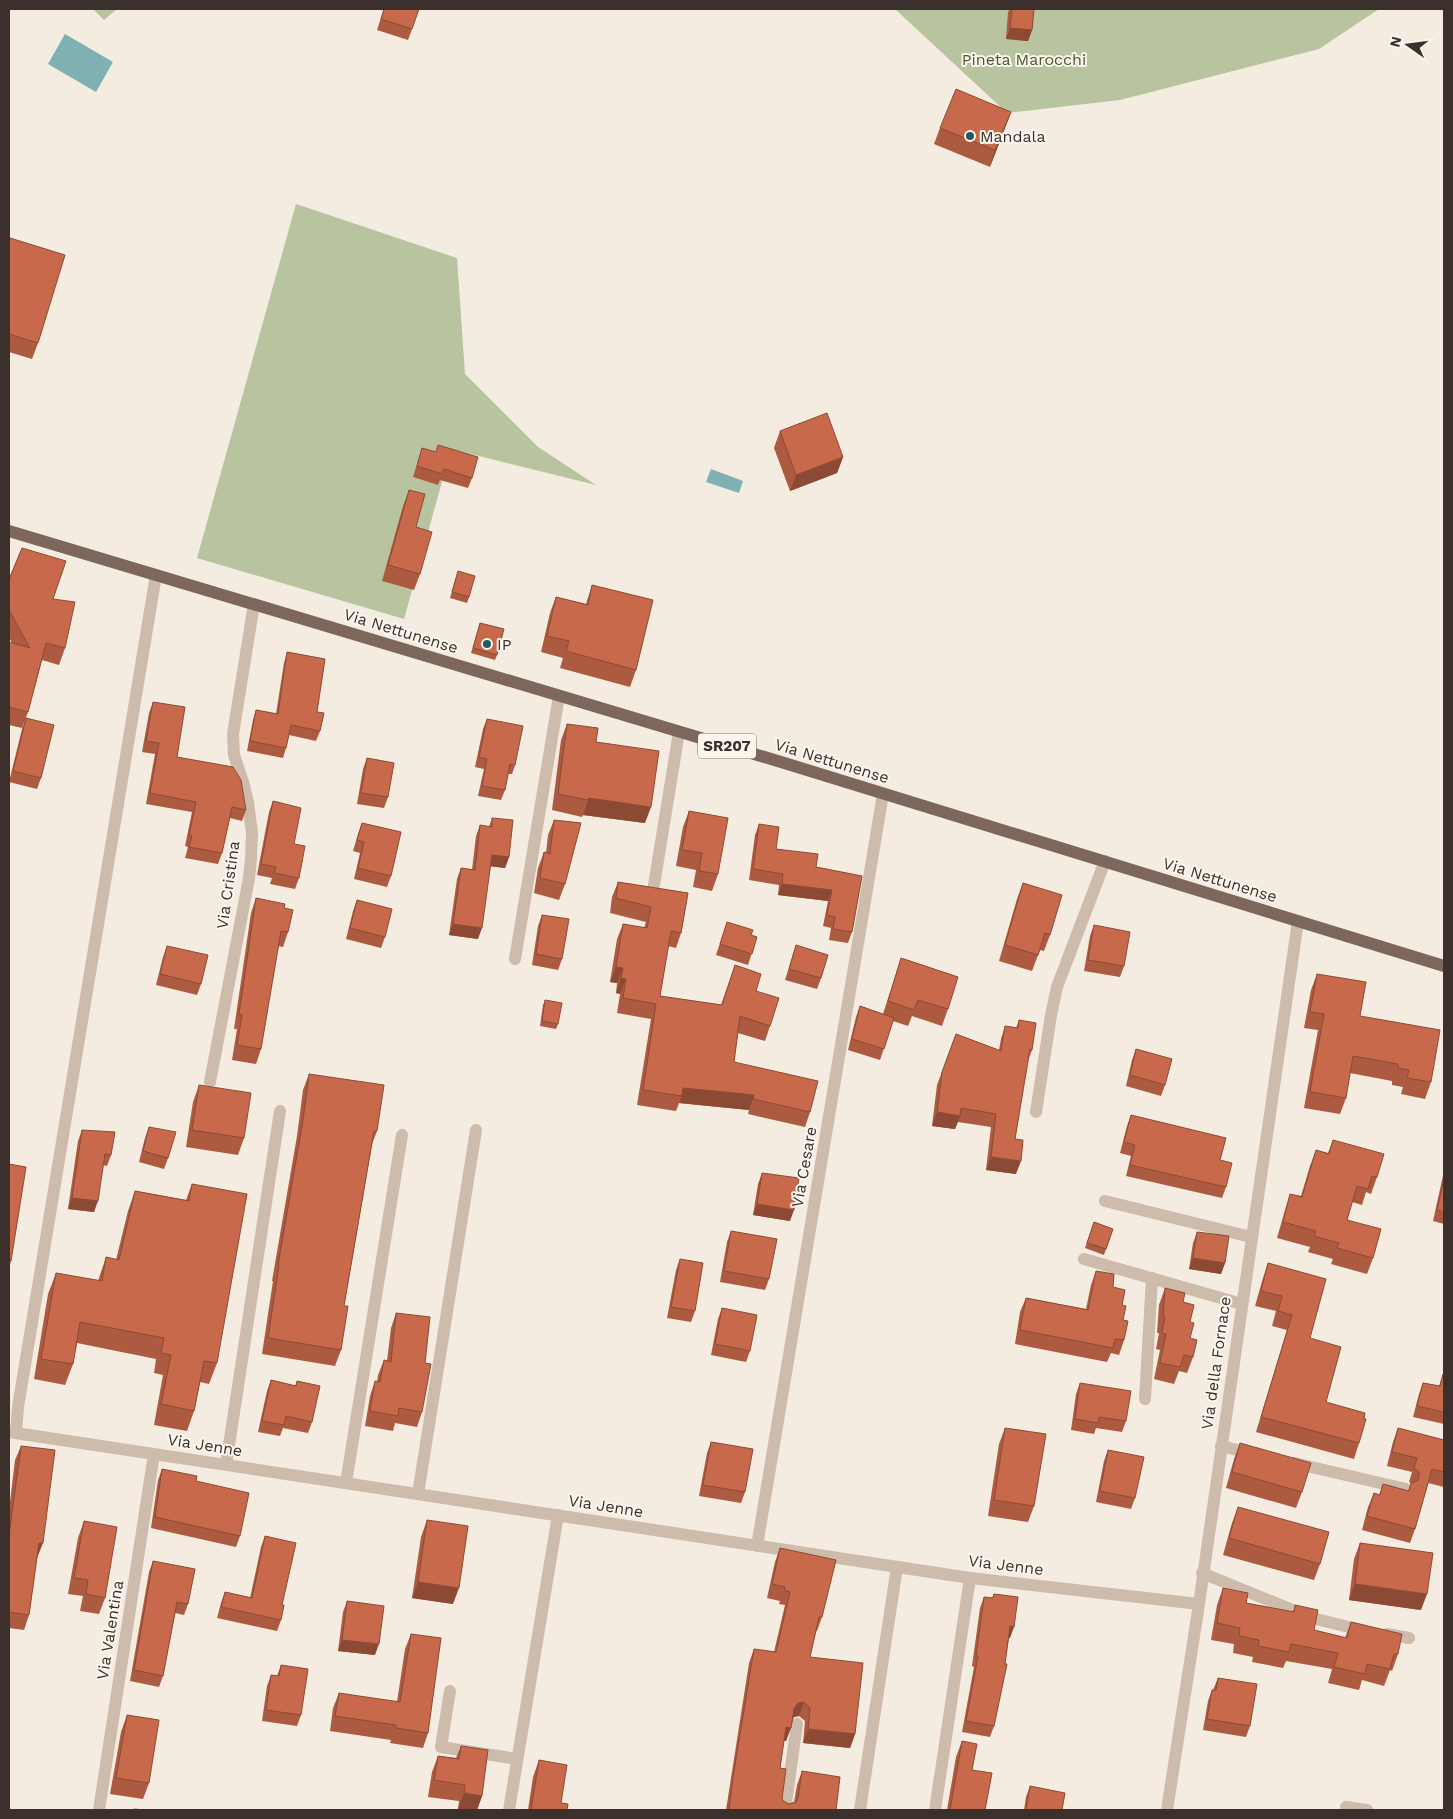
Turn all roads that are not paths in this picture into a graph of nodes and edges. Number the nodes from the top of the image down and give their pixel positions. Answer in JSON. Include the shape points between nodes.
{"nodes":[{"id":1,"x":9,"y":531,"type":"edge"},
{"id":2,"x":156,"y":575,"type":"junction"},
{"id":3,"x":254,"y":604,"type":"junction"},
{"id":4,"x":559,"y":696,"type":"junction"},
{"id":5,"x":679,"y":732,"type":"junction"},
{"id":6,"x":883,"y":794,"type":"junction"},
{"id":7,"x":1105,"y":861,"type":"junction"},
{"id":8,"x":654,"y":885,"type":"dead end"},
{"id":9,"x":1298,"y":921,"type":"junction"},
{"id":10,"x":515,"y":959,"type":"dead end"},
{"id":11,"x":1444,"y":966,"type":"edge"},
{"id":12,"x":210,"y":1082,"type":"dead end"},
{"id":13,"x":280,"y":1112,"type":"dead end"},
{"id":14,"x":1036,"y":1112,"type":"dead end"},
{"id":15,"x":476,"y":1130,"type":"dead end"},
{"id":16,"x":402,"y":1135,"type":"dead end"},
{"id":17,"x":1105,"y":1201,"type":"dead end"},
{"id":18,"x":1251,"y":1237,"type":"junction"},
{"id":19,"x":1084,"y":1259,"type":"dead end"},
{"id":20,"x":1152,"y":1278,"type":"junction"},
{"id":21,"x":1242,"y":1304,"type":"junction"},
{"id":22,"x":1145,"y":1399,"type":"dead end"},
{"id":23,"x":12,"y":1432,"type":"edge"},
{"id":24,"x":1221,"y":1446,"type":"junction"},
{"id":25,"x":154,"y":1454,"type":"junction"},
{"id":26,"x":1267,"y":1457,"type":"edge"},
{"id":27,"x":1286,"y":1461,"type":"edge"},
{"id":28,"x":226,"y":1465,"type":"junction"},
{"id":29,"x":346,"y":1483,"type":"junction"},
{"id":30,"x":1406,"y":1489,"type":"edge"},
{"id":31,"x":418,"y":1494,"type":"junction"},
{"id":32,"x":558,"y":1515,"type":"junction"},
{"id":33,"x":757,"y":1546,"type":"junction"},
{"id":34,"x":897,"y":1567,"type":"junction"},
{"id":35,"x":1202,"y":1573,"type":"junction"},
{"id":36,"x":970,"y":1578,"type":"junction"},
{"id":37,"x":1199,"y":1604,"type":"junction"},
{"id":38,"x":1409,"y":1638,"type":"dead end"},
{"id":39,"x":450,"y":1691,"type":"dead end"},
{"id":40,"x":796,"y":1724,"type":"edge"},
{"id":41,"x":517,"y":1758,"type":"junction"},
{"id":42,"x":1346,"y":1807,"type":"dead end"},
{"id":43,"x":99,"y":1810,"type":"edge"},
{"id":44,"x":509,"y":1810,"type":"edge"},
{"id":45,"x":785,"y":1810,"type":"edge"},
{"id":46,"x":860,"y":1810,"type":"edge"},
{"id":47,"x":935,"y":1810,"type":"edge"},
{"id":48,"x":1167,"y":1810,"type":"edge"},
{"id":49,"x":1367,"y":1810,"type":"edge"}],
"edges":[{"from":1,"to":2,"type":"main road","name":"Via Nettunense","number":"SR207"},
{"from":2,"to":3,"type":"main road","name":"Via Nettunense","number":"SR207"},
{"from":2,"to":23,"type":"street"},
{"from":3,"to":4,"type":"main road","name":"Via Nettunense","number":"SR207"},
{"from":3,"to":12,"type":"street","name":"Via Cristina","via":[[233,734],[234,755],[244,785],[252,833],[250,866]]},
{"from":4,"to":5,"type":"main road","name":"Via Nettunense","number":"SR207"},
{"from":4,"to":10,"type":"street"},
{"from":5,"to":6,"type":"main road","name":"Via Nettunense","number":"SR207"},
{"from":5,"to":8,"type":"street"},
{"from":6,"to":7,"type":"main road","name":"Via Nettunense","number":"SR207"},
{"from":6,"to":33,"type":"street","name":"Via Cesare"},
{"from":7,"to":9,"type":"main road","name":"Via Nettunense","number":"SR207"},
{"from":7,"to":14,"type":"street","via":[[1057,987]]},
{"from":9,"to":11,"type":"main road","name":"Via Nettunense","number":"SR207"},
{"from":9,"to":18,"type":"street","name":"Via della Fornace"},
{"from":13,"to":28,"type":"street"},
{"from":15,"to":31,"type":"street"},
{"from":16,"to":29,"type":"street"},
{"from":17,"to":18,"type":"street"},
{"from":18,"to":21,"type":"street","name":"Via della Fornace"},
{"from":19,"to":20,"type":"street"},
{"from":20,"to":21,"type":"street"},
{"from":20,"to":22,"type":"street"},
{"from":21,"to":24,"type":"street","name":"Via della Fornace"},
{"from":23,"to":25,"type":"street","name":"Via Jenne"},
{"from":24,"to":26,"type":"street"},
{"from":24,"to":35,"type":"street","name":"Via della Fornace"},
{"from":25,"to":28,"type":"street","name":"Via Jenne"},
{"from":25,"to":43,"type":"street","name":"Via Valentina"},
{"from":27,"to":30,"type":"street"},
{"from":28,"to":29,"type":"street","name":"Via Jenne"},
{"from":29,"to":31,"type":"street","name":"Via Jenne"},
{"from":31,"to":32,"type":"street","name":"Via Jenne"},
{"from":32,"to":33,"type":"street","name":"Via Jenne"},
{"from":32,"to":41,"type":"street"},
{"from":33,"to":34,"type":"street","name":"Via Jenne"},
{"from":34,"to":36,"type":"street","name":"Via Jenne"},
{"from":34,"to":46,"type":"street"},
{"from":35,"to":37,"type":"street","name":"Via della Fornace"},
{"from":35,"to":38,"type":"street","via":[[1321,1621]]},
{"from":36,"to":37,"type":"street","name":"Via Jenne"},
{"from":36,"to":47,"type":"street"},
{"from":37,"to":48,"type":"street","name":"Via della Fornace"},
{"from":39,"to":41,"type":"street","via":[[441,1747]]},
{"from":40,"to":45,"type":"street"},
{"from":41,"to":44,"type":"street"},
{"from":42,"to":49,"type":"street"}]}
